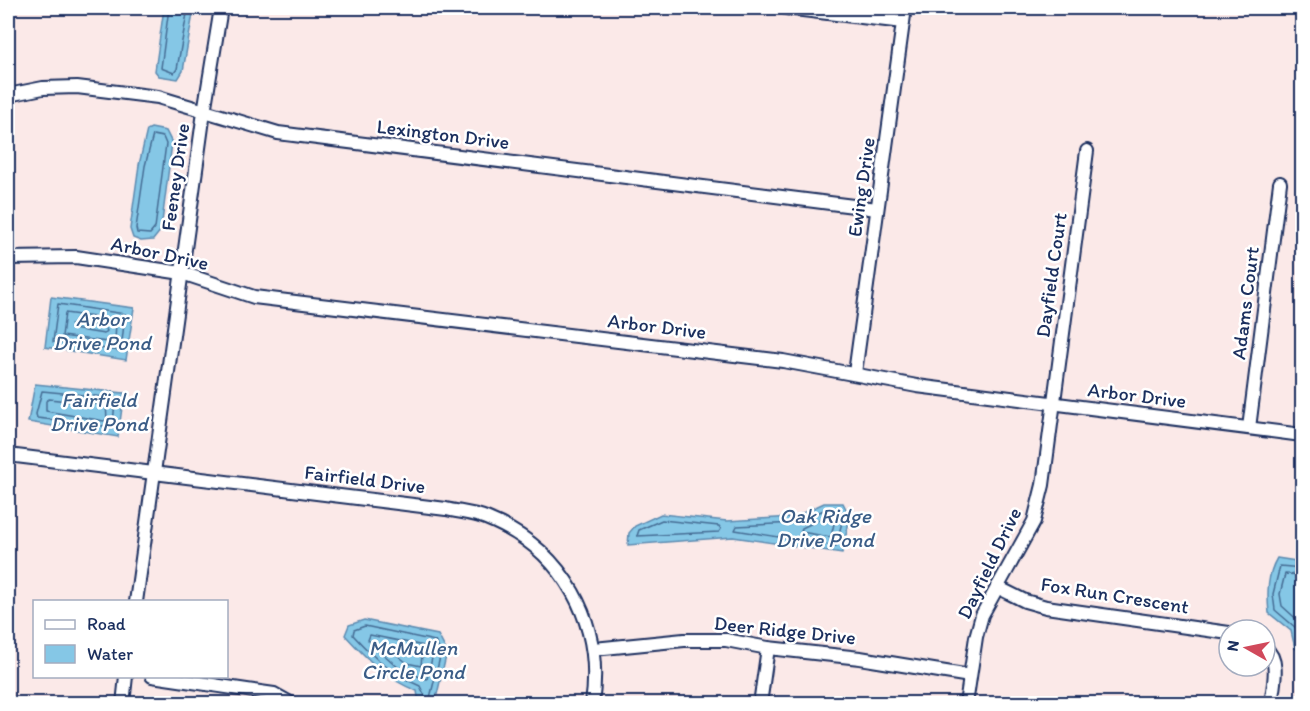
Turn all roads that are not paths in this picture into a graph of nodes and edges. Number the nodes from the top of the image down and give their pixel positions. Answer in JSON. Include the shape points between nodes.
{"nodes":[{"id":1,"x":221,"y":8,"type":"edge"},
{"id":2,"x":786,"y":8,"type":"edge"},
{"id":3,"x":905,"y":8,"type":"edge"},
{"id":4,"x":903,"y":22,"type":"junction"},
{"id":5,"x":8,"y":95,"type":"edge"},
{"id":6,"x":204,"y":112,"type":"junction"},
{"id":7,"x":1087,"y":151,"type":"dead end"},
{"id":8,"x":1280,"y":183,"type":"dead end"},
{"id":9,"x":877,"y":208,"type":"junction"},
{"id":10,"x":8,"y":258,"type":"edge"},
{"id":11,"x":182,"y":273,"type":"junction"},
{"id":12,"x":855,"y":373,"type":"junction"},
{"id":13,"x":1053,"y":404,"type":"junction"},
{"id":14,"x":1249,"y":428,"type":"junction"},
{"id":15,"x":1302,"y":435,"type":"edge"},
{"id":16,"x":8,"y":455,"type":"edge"},
{"id":17,"x":155,"y":473,"type":"junction"},
{"id":18,"x":997,"y":587,"type":"junction"},
{"id":19,"x":136,"y":600,"type":"edge"},
{"id":20,"x":1217,"y":631,"type":"edge"},
{"id":21,"x":768,"y":648,"type":"junction"},
{"id":22,"x":594,"y":649,"type":"junction"},
{"id":23,"x":970,"y":676,"type":"junction"},
{"id":24,"x":126,"y":678,"type":"edge"},
{"id":25,"x":166,"y":678,"type":"edge"},
{"id":26,"x":1274,"y":678,"type":"edge"},
{"id":27,"x":123,"y":704,"type":"edge"},
{"id":28,"x":292,"y":704,"type":"edge"},
{"id":29,"x":592,"y":704,"type":"edge"},
{"id":30,"x":760,"y":704,"type":"edge"},
{"id":31,"x":966,"y":704,"type":"edge"},
{"id":32,"x":1271,"y":704,"type":"edge"}],
"edges":[{"from":1,"to":6,"type":"street","name":"Feeney Drive"},
{"from":2,"to":4,"type":"street"},
{"from":3,"to":4,"type":"street","name":"Ewing Drive"},
{"from":4,"to":9,"type":"street","name":"Ewing Drive"},
{"from":5,"to":6,"type":"street","name":"Lexington Drive","via":[[77,87],[158,97]]},
{"from":6,"to":9,"type":"street","name":"Lexington Drive","via":[[278,133]]},
{"from":6,"to":11,"type":"street","name":"Feeney Drive"},
{"from":7,"to":13,"type":"street","name":"Dayfield Court"},
{"from":8,"to":14,"type":"street","name":"Adams Court"},
{"from":9,"to":12,"type":"street","name":"Ewing Drive"},
{"from":10,"to":11,"type":"street","name":"Arbor Drive","via":[[76,257]]},
{"from":11,"to":12,"type":"street","name":"Arbor Drive","via":[[254,297]]},
{"from":11,"to":17,"type":"street","name":"Feeney Drive"},
{"from":12,"to":13,"type":"street","name":"Arbor Drive","via":[[916,386]]},
{"from":13,"to":14,"type":"street","name":"Arbor Drive"},
{"from":13,"to":18,"type":"street","name":"Dayfield Drive","via":[[1043,485],[1034,521]]},
{"from":14,"to":15,"type":"street","name":"Arbor Drive"},
{"from":16,"to":17,"type":"street","name":"Fairfield Drive"},
{"from":17,"to":19,"type":"street","name":"Feeney Drive"},
{"from":17,"to":22,"type":"street","name":"Fairfield Drive","via":[[446,509],[486,518],[522,536],[553,564],[574,590]]},
{"from":18,"to":20,"type":"street","name":"Fox Run Crescent","via":[[1046,607]]},
{"from":18,"to":23,"type":"street","name":"Dayfield Drive","via":[[975,637]]},
{"from":21,"to":22,"type":"street","name":"Deer Ridge Drive","via":[[726,640],[684,640]]},
{"from":21,"to":23,"type":"street","name":"Deer Ridge Drive"},
{"from":21,"to":30,"type":"street"},
{"from":22,"to":29,"type":"street","name":"Fairfield Drive"},
{"from":23,"to":31,"type":"street","name":"Dayfield Drive"},
{"from":24,"to":27,"type":"street"},
{"from":25,"to":28,"type":"street","via":[[274,694]]},
{"from":26,"to":32,"type":"street"}]}
